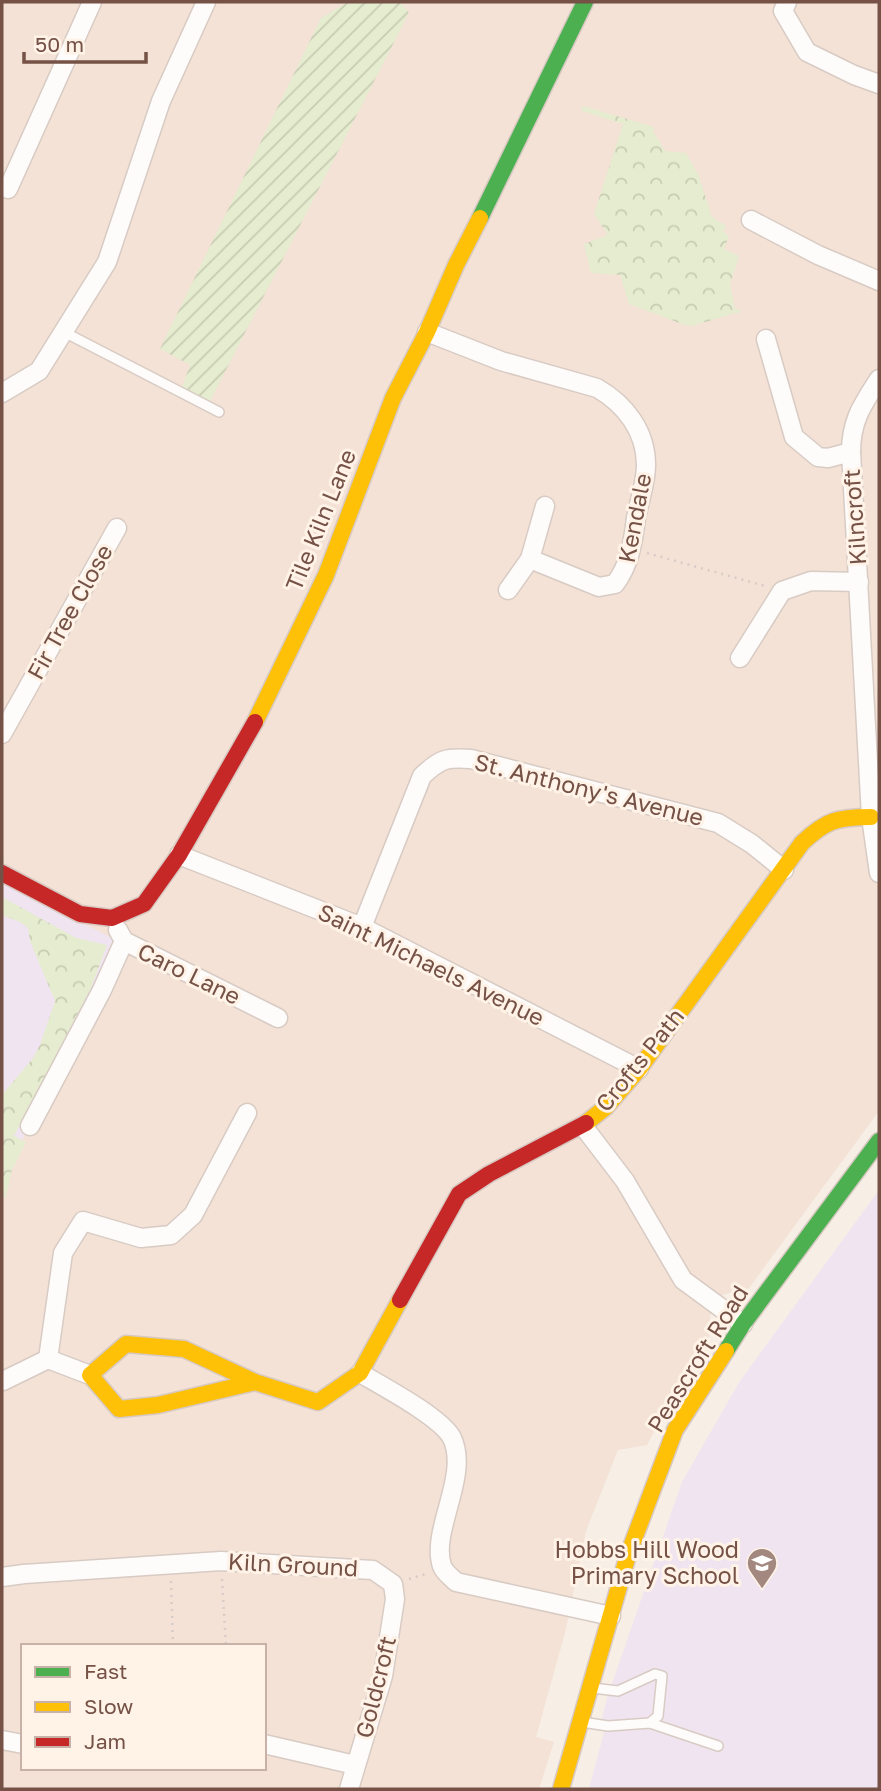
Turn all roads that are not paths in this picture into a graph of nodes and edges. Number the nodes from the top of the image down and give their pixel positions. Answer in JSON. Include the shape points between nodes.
{"nodes":[{"id":1,"x":92,"y":2,"type":"edge"},
{"id":2,"x":206,"y":2,"type":"edge"},
{"id":3,"x":584,"y":2,"type":"edge"},
{"id":4,"x":787,"y":2,"type":"edge"},
{"id":5,"x":879,"y":84,"type":"edge"},
{"id":6,"x":2,"y":186,"type":"edge"},
{"id":7,"x":751,"y":220,"type":"dead end"},
{"id":8,"x":879,"y":281,"type":"edge"},
{"id":9,"x":64,"y":332,"type":"junction"},
{"id":10,"x":428,"y":332,"type":"junction"},
{"id":11,"x":766,"y":339,"type":"dead end"},
{"id":12,"x":879,"y":379,"type":"edge"},
{"id":13,"x":2,"y":393,"type":"edge"},
{"id":14,"x":219,"y":412,"type":"dead end"},
{"id":15,"x":851,"y":452,"type":"junction"},
{"id":16,"x":545,"y":506,"type":"dead end"},
{"id":17,"x":117,"y":528,"type":"dead end"},
{"id":18,"x":530,"y":559,"type":"junction"},
{"id":19,"x":859,"y":582,"type":"junction"},
{"id":20,"x":508,"y":590,"type":"dead end"},
{"id":21,"x":740,"y":658,"type":"dead end"},
{"id":22,"x":2,"y":734,"type":"edge"},
{"id":23,"x":871,"y":817,"type":"junction"},
{"id":24,"x":180,"y":855,"type":"junction"},
{"id":25,"x":784,"y":870,"type":"junction"},
{"id":26,"x":2,"y":873,"type":"edge"},
{"id":27,"x":879,"y":873,"type":"edge"},
{"id":28,"x":112,"y":918,"type":"junction"},
{"id":29,"x":362,"y":927,"type":"junction"},
{"id":30,"x":124,"y":941,"type":"junction"},
{"id":31,"x":278,"y":1018,"type":"dead end"},
{"id":32,"x":639,"y":1069,"type":"junction"},
{"id":33,"x":247,"y":1113,"type":"dead end"},
{"id":34,"x":30,"y":1126,"type":"dead end"},
{"id":35,"x":583,"y":1126,"type":"junction"},
{"id":36,"x":879,"y":1141,"type":"edge"},
{"id":37,"x":743,"y":1324,"type":"junction"},
{"id":38,"x":48,"y":1359,"type":"junction"},
{"id":39,"x":359,"y":1373,"type":"junction"},
{"id":40,"x":90,"y":1375,"type":"junction"},
{"id":41,"x":3,"y":1381,"type":"edge"},
{"id":42,"x":255,"y":1382,"type":"junction"},
{"id":43,"x":2,"y":1577,"type":"edge"},
{"id":44,"x":393,"y":1584,"type":"joint"},
{"id":45,"x":611,"y":1616,"type":"junction"},
{"id":46,"x":590,"y":1688,"type":"junction"},
{"id":47,"x":580,"y":1722,"type":"junction"},
{"id":48,"x":650,"y":1723,"type":"junction"},
{"id":49,"x":2,"y":1740,"type":"edge"},
{"id":50,"x":21,"y":1744,"type":"edge"},
{"id":51,"x":266,"y":1744,"type":"edge"},
{"id":52,"x":718,"y":1746,"type":"dead end"},
{"id":53,"x":355,"y":1765,"type":"junction"},
{"id":54,"x":349,"y":1789,"type":"edge"},
{"id":55,"x":561,"y":1789,"type":"edge"}],
"edges":[{"from":1,"to":6,"type":"street","via":[[8,189]]},
{"from":2,"to":9,"type":"street","via":[[161,101],[107,262]]},
{"from":3,"to":10,"type":"street","name":"Tile Kiln Lane"},
{"from":4,"to":5,"type":"street","via":[[783,11],[807,51]]},
{"from":7,"to":8,"type":"street"},
{"from":9,"to":13,"type":"street","via":[[40,371]]},
{"from":9,"to":14,"type":"lane"},
{"from":10,"to":18,"type":"street","name":"Kendale","via":[[502,361],[597,388],[629,413],[636,425],[646,466],[632,548],[615,584],[599,587]]},
{"from":10,"to":24,"type":"street","name":"Tile Kiln Lane","via":[[393,398],[320,587],[248,736]]},
{"from":11,"to":15,"type":"street","via":[[794,437],[818,457]]},
{"from":12,"to":15,"type":"street","name":"Kilncroft","via":[[853,425]]},
{"from":15,"to":19,"type":"street","name":"Kilncroft"},
{"from":16,"to":18,"type":"street"},
{"from":17,"to":22,"type":"street","name":"Fir Tree Close"},
{"from":18,"to":20,"type":"street"},
{"from":19,"to":21,"type":"street","via":[[811,580],[782,591]]},
{"from":19,"to":23,"type":"street","name":"Kilncroft"},
{"from":23,"to":25,"type":"street","name":"Crofts Path","via":[[832,819],[819,825]]},
{"from":23,"to":27,"type":"street","name":"Kilncroft"},
{"from":24,"to":28,"type":"street","name":"Tile Kiln Lane","via":[[144,904]]},
{"from":24,"to":29,"type":"street","name":"Saint Michaels Avenue"},
{"from":25,"to":29,"type":"street","name":"St. Anthony's Avenue","via":[[718,823],[451,757],[422,776]]},
{"from":25,"to":32,"type":"street","name":"Crofts Path"},
{"from":26,"to":28,"type":"street","via":[[80,914]]},
{"from":28,"to":30,"type":"street","name":"Caro Lane"},
{"from":29,"to":32,"type":"street","name":"Saint Michaels Avenue"},
{"from":30,"to":31,"type":"street","name":"Caro Lane"},
{"from":30,"to":34,"type":"street"},
{"from":32,"to":35,"type":"street","name":"Crofts Path"},
{"from":33,"to":38,"type":"street","via":[[192,1215],[171,1235],[141,1238],[83,1221],[63,1253]]},
{"from":35,"to":37,"type":"street","via":[[625,1181],[683,1280]]},
{"from":35,"to":39,"type":"street","name":"Crofts Path","via":[[482,1176],[459,1194]]},
{"from":36,"to":37,"type":"street","name":"Peascroft Road"},
{"from":37,"to":45,"type":"street","name":"Peascroft Road","via":[[675,1430],[628,1555]]},
{"from":38,"to":40,"type":"street"},
{"from":38,"to":41,"type":"street"},
{"from":39,"to":42,"type":"street","name":"Crofts Path","via":[[318,1402]]},
{"from":39,"to":45,"type":"street","via":[[430,1416],[451,1437],[458,1461],[440,1550],[443,1568],[456,1582]]},
{"from":40,"to":42,"type":"street","via":[[119,1409],[158,1405]]},
{"from":40,"to":42,"type":"street","name":"Crofts Path","via":[[126,1344],[184,1349]]},
{"from":43,"to":44,"type":"street","name":"Kiln Ground","via":[[221,1561],[373,1570]]},
{"from":44,"to":53,"type":"street","name":"Goldcroft","via":[[396,1599],[383,1676]]},
{"from":45,"to":46,"type":"street","name":"Peascroft Road"},
{"from":46,"to":47,"type":"street","name":"Peascroft Road"},
{"from":46,"to":48,"type":"lane","via":[[618,1691],[655,1674],[662,1676],[658,1716]]},
{"from":47,"to":48,"type":"lane","via":[[608,1726]]},
{"from":47,"to":55,"type":"street","name":"Peascroft Road"},
{"from":48,"to":52,"type":"lane"},
{"from":49,"to":50,"type":"street"},
{"from":51,"to":53,"type":"street"},
{"from":53,"to":54,"type":"street","name":"Goldcroft"}]}
